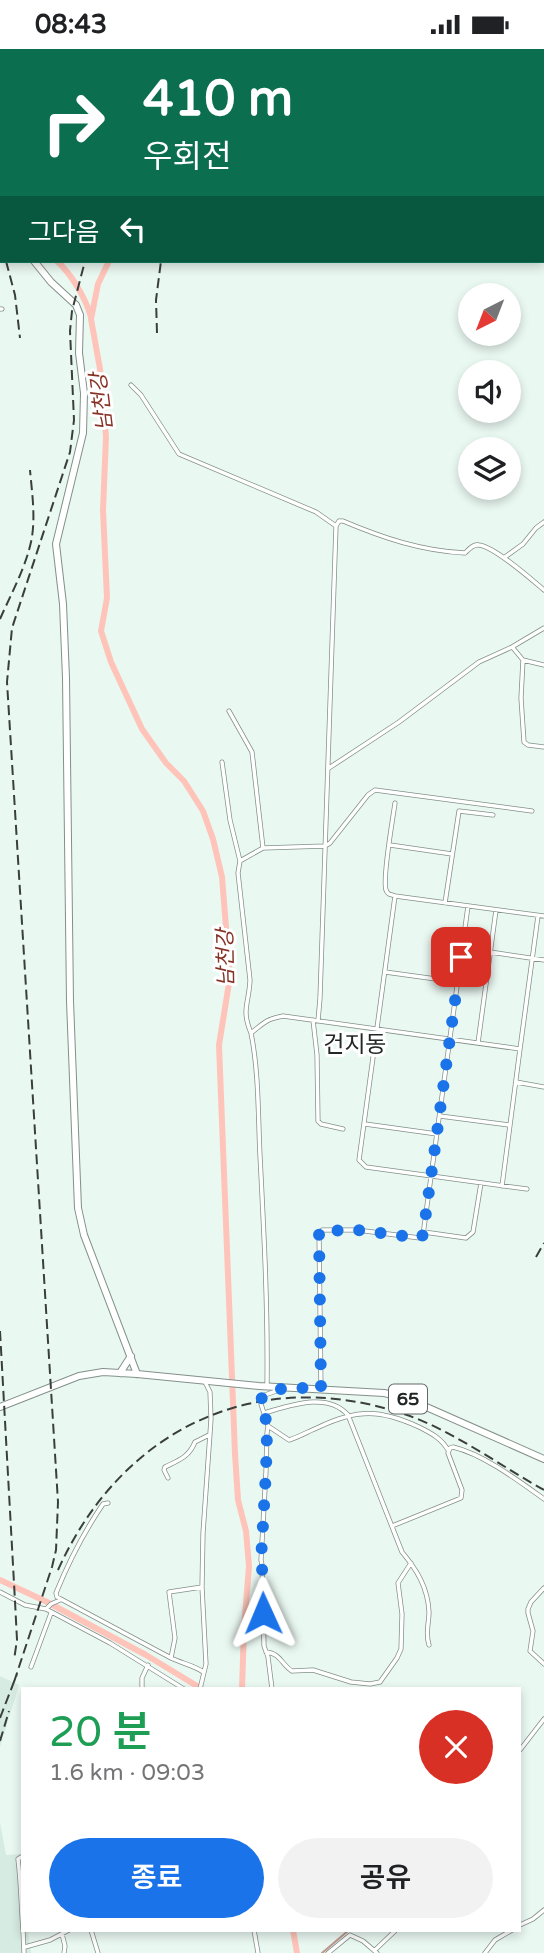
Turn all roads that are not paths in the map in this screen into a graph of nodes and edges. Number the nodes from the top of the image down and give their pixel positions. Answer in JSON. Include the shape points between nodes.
{"nodes":[{"id":1,"x":35,"y":263,"type":"edge"},
{"id":2,"x":131,"y":385,"type":"dead end"},
{"id":3,"x":544,"y":522,"type":"edge"},
{"id":4,"x":336,"y":526,"type":"junction"},
{"id":5,"x":504,"y":558,"type":"junction"},
{"id":6,"x":544,"y":590,"type":"edge"},
{"id":7,"x":544,"y":628,"type":"edge"},
{"id":8,"x":512,"y":647,"type":"junction"},
{"id":9,"x":523,"y":660,"type":"junction"},
{"id":10,"x":544,"y":665,"type":"edge"},
{"id":11,"x":229,"y":711,"type":"dead end"},
{"id":12,"x":544,"y":747,"type":"edge"},
{"id":13,"x":222,"y":762,"type":"dead end"},
{"id":14,"x":328,"y":769,"type":"junction"},
{"id":15,"x":395,"y":803,"type":"dead end"},
{"id":16,"x":532,"y":811,"type":"dead end"},
{"id":17,"x":493,"y":815,"type":"dead end"},
{"id":18,"x":390,"y":845,"type":"junction"},
{"id":19,"x":326,"y":846,"type":"junction"},
{"id":20,"x":263,"y":848,"type":"junction"},
{"id":21,"x":452,"y":854,"type":"junction"},
{"id":22,"x":240,"y":861,"type":"junction"},
{"id":23,"x":395,"y":896,"type":"junction"},
{"id":24,"x":445,"y":902,"type":"junction"},
{"id":25,"x":468,"y":906,"type":"junction"},
{"id":26,"x":496,"y":910,"type":"junction"},
{"id":27,"x":538,"y":916,"type":"junction"},
{"id":28,"x":544,"y":916,"type":"edge"},
{"id":29,"x":490,"y":953,"type":"junction"},
{"id":30,"x":532,"y":959,"type":"junction"},
{"id":31,"x":544,"y":960,"type":"edge"},
{"id":32,"x":385,"y":972,"type":"junction"},
{"id":33,"x":458,"y":982,"type":"junction"},
{"id":34,"x":316,"y":1020,"type":"junction"},
{"id":35,"x":378,"y":1029,"type":"junction"},
{"id":36,"x":251,"y":1033,"type":"junction"},
{"id":37,"x":450,"y":1039,"type":"junction"},
{"id":38,"x":478,"y":1043,"type":"junction"},
{"id":39,"x":520,"y":1049,"type":"junction"},
{"id":40,"x":516,"y":1083,"type":"junction"},
{"id":41,"x":544,"y":1087,"type":"edge"},
{"id":42,"x":440,"y":1116,"type":"junction"},
{"id":43,"x":365,"y":1124,"type":"junction"},
{"id":44,"x":509,"y":1125,"type":"junction"},
{"id":45,"x":343,"y":1129,"type":"dead end"},
{"id":46,"x":437,"y":1134,"type":"junction"},
{"id":47,"x":432,"y":1175,"type":"junction"},
{"id":48,"x":481,"y":1183,"type":"junction"},
{"id":49,"x":502,"y":1186,"type":"junction"},
{"id":50,"x":527,"y":1189,"type":"dead end"},
{"id":51,"x":424,"y":1233,"type":"junction"},
{"id":52,"x":131,"y":1356,"type":"junction"},
{"id":53,"x":120,"y":1373,"type":"junction"},
{"id":54,"x":137,"y":1374,"type":"junction"},
{"id":55,"x":204,"y":1380,"type":"junction"},
{"id":56,"x":263,"y":1386,"type":"junction"},
{"id":57,"x":288,"y":1387,"type":"junction"},
{"id":58,"x":321,"y":1389,"type":"junction"},
{"id":59,"x":0,"y":1407,"type":"edge"},
{"id":60,"x":264,"y":1413,"type":"junction"},
{"id":61,"x":348,"y":1415,"type":"junction"},
{"id":62,"x":268,"y":1426,"type":"junction"},
{"id":63,"x":209,"y":1435,"type":"junction"},
{"id":64,"x":448,"y":1450,"type":"junction"},
{"id":65,"x":544,"y":1459,"type":"edge"},
{"id":66,"x":168,"y":1478,"type":"dead end"},
{"id":67,"x":544,"y":1499,"type":"edge"},
{"id":68,"x":108,"y":1503,"type":"dead end"},
{"id":69,"x":391,"y":1527,"type":"junction"},
{"id":70,"x":411,"y":1563,"type":"junction"},
{"id":71,"x":202,"y":1587,"type":"junction"},
{"id":72,"x":544,"y":1588,"type":"edge"},
{"id":73,"x":0,"y":1592,"type":"edge"},
{"id":74,"x":60,"y":1599,"type":"junction"},
{"id":75,"x":46,"y":1609,"type":"junction"},
{"id":76,"x":51,"y":1613,"type":"junction"},
{"id":77,"x":429,"y":1644,"type":"dead end"},
{"id":78,"x":266,"y":1652,"type":"junction"},
{"id":79,"x":171,"y":1658,"type":"junction"},
{"id":80,"x":544,"y":1664,"type":"edge"},
{"id":81,"x":148,"y":1665,"type":"junction"},
{"id":82,"x":31,"y":1667,"type":"dead end"},
{"id":83,"x":204,"y":1672,"type":"junction"},
{"id":84,"x":200,"y":1686,"type":"edge"},
{"id":85,"x":142,"y":1687,"type":"edge"},
{"id":86,"x":181,"y":1687,"type":"edge"},
{"id":87,"x":272,"y":1687,"type":"edge"},
{"id":88,"x":544,"y":1719,"type":"edge"},
{"id":89,"x":521,"y":1749,"type":"edge"},
{"id":90,"x":21,"y":1857,"type":"edge"},
{"id":91,"x":21,"y":1878,"type":"edge"},
{"id":92,"x":544,"y":1910,"type":"edge"},
{"id":93,"x":521,"y":1925,"type":"edge"},
{"id":94,"x":23,"y":1932,"type":"edge"},
{"id":95,"x":66,"y":1932,"type":"edge"},
{"id":96,"x":92,"y":1932,"type":"edge"},
{"id":97,"x":254,"y":1932,"type":"edge"},
{"id":98,"x":394,"y":1932,"type":"edge"},
{"id":99,"x":509,"y":1932,"type":"edge"},
{"id":100,"x":62,"y":1934,"type":"junction"},
{"id":101,"x":25,"y":1947,"type":"junction"},
{"id":102,"x":376,"y":1952,"type":"edge"},
{"id":103,"x":24,"y":1953,"type":"edge"},
{"id":104,"x":64,"y":1953,"type":"edge"},
{"id":105,"x":98,"y":1953,"type":"edge"},
{"id":106,"x":258,"y":1953,"type":"edge"},
{"id":107,"x":328,"y":1953,"type":"edge"},
{"id":108,"x":485,"y":1953,"type":"edge"}],
"edges":[{"from":1,"to":52,"type":"main road","via":[[80,315],[83,433],[56,544],[63,604],[78,1208]]},
{"from":2,"to":4,"type":"street","via":[[179,454],[316,512]]},
{"from":3,"to":5,"type":"street"},
{"from":4,"to":5,"type":"street","via":[[343,521],[401,543],[444,551],[465,553],[481,545]]},
{"from":4,"to":14,"type":"street"},
{"from":5,"to":6,"type":"street"},
{"from":7,"to":8,"type":"street"},
{"from":8,"to":9,"type":"street"},
{"from":8,"to":14,"type":"street","via":[[479,662]]},
{"from":9,"to":10,"type":"street"},
{"from":9,"to":12,"type":"street","via":[[524,742]]},
{"from":11,"to":20,"type":"street","via":[[252,752]]},
{"from":13,"to":22,"type":"street"},
{"from":14,"to":19,"type":"street"},
{"from":15,"to":18,"type":"street"},
{"from":16,"to":19,"type":"street","via":[[375,790]]},
{"from":17,"to":21,"type":"street","via":[[459,811]]},
{"from":18,"to":21,"type":"street"},
{"from":18,"to":23,"type":"street","via":[[386,886],[388,894]]},
{"from":19,"to":20,"type":"street"},
{"from":19,"to":34,"type":"street"},
{"from":20,"to":22,"type":"street"},
{"from":21,"to":24,"type":"street"},
{"from":22,"to":36,"type":"street","via":[[250,980],[244,1009]]},
{"from":23,"to":24,"type":"street"},
{"from":23,"to":32,"type":"street"},
{"from":24,"to":25,"type":"street"},
{"from":25,"to":26,"type":"street"},
{"from":25,"to":33,"type":"street"},
{"from":26,"to":27,"type":"street"},
{"from":26,"to":29,"type":"street"},
{"from":27,"to":28,"type":"street"},
{"from":27,"to":30,"type":"street"},
{"from":29,"to":30,"type":"street"},
{"from":29,"to":38,"type":"street"},
{"from":30,"to":31,"type":"street"},
{"from":30,"to":39,"type":"street"},
{"from":32,"to":33,"type":"street"},
{"from":32,"to":35,"type":"street"},
{"from":33,"to":37,"type":"street"},
{"from":34,"to":35,"type":"street"},
{"from":34,"to":36,"type":"street","via":[[272,1018]]},
{"from":34,"to":45,"type":"street","via":[[318,1121]]},
{"from":35,"to":37,"type":"street"},
{"from":35,"to":43,"type":"street"},
{"from":36,"to":56,"type":"street","via":[[268,1334]]},
{"from":37,"to":38,"type":"street"},
{"from":37,"to":42,"type":"street"},
{"from":38,"to":39,"type":"street"},
{"from":39,"to":40,"type":"street"},
{"from":40,"to":41,"type":"street"},
{"from":40,"to":44,"type":"street"},
{"from":42,"to":44,"type":"street"},
{"from":42,"to":46,"type":"street"},
{"from":43,"to":46,"type":"street"},
{"from":43,"to":47,"type":"street","via":[[359,1160],[363,1166]]},
{"from":44,"to":49,"type":"street"},
{"from":46,"to":47,"type":"street"},
{"from":47,"to":48,"type":"street"},
{"from":47,"to":51,"type":"street"},
{"from":48,"to":49,"type":"street"},
{"from":48,"to":51,"type":"street","via":[[471,1235]]},
{"from":49,"to":50,"type":"street"},
{"from":51,"to":58,"type":"street","via":[[420,1238],[357,1230],[319,1233]]},
{"from":52,"to":53,"type":"main road"},
{"from":52,"to":54,"type":"main road"},
{"from":53,"to":54,"type":"main road","number":"65"},
{"from":53,"to":59,"type":"main road","number":"65","via":[[87,1373]]},
{"from":54,"to":55,"type":"main road","number":"65"},
{"from":55,"to":56,"type":"main road","number":"65"},
{"from":55,"to":63,"type":"street","via":[[211,1401]]},
{"from":56,"to":57,"type":"main road","number":"65"},
{"from":57,"to":58,"type":"main road","number":"65"},
{"from":57,"to":60,"type":"street","via":[[262,1396]]},
{"from":58,"to":65,"type":"main road","number":"65","via":[[401,1396]]},
{"from":60,"to":61,"type":"street","via":[[317,1403],[335,1405]]},
{"from":60,"to":62,"type":"street"},
{"from":61,"to":62,"type":"street","via":[[289,1440]]},
{"from":61,"to":64,"type":"street","via":[[372,1413],[399,1419],[441,1439]]},
{"from":61,"to":69,"type":"street"},
{"from":62,"to":78,"type":"street","via":[[261,1560]]},
{"from":63,"to":66,"type":"street","via":[[165,1467]]},
{"from":63,"to":71,"type":"street"},
{"from":64,"to":67,"type":"street","via":[[458,1448],[475,1456]]},
{"from":64,"to":69,"type":"street","via":[[461,1498]]},
{"from":68,"to":74,"type":"street","via":[[103,1504],[71,1557],[56,1593]]},
{"from":69,"to":70,"type":"street"},
{"from":70,"to":77,"type":"street","via":[[428,1603]]},
{"from":70,"to":78,"type":"street","via":[[398,1583],[401,1649],[380,1682],[351,1682],[313,1669],[292,1671],[279,1656]]},
{"from":71,"to":79,"type":"street","via":[[169,1593],[175,1638]]},
{"from":71,"to":83,"type":"street"},
{"from":72,"to":80,"type":"street","via":[[528,1613],[533,1631],[530,1651]]},
{"from":73,"to":75,"type":"street","via":[[25,1605]]},
{"from":74,"to":75,"type":"street"},
{"from":74,"to":79,"type":"street"},
{"from":75,"to":76,"type":"street"},
{"from":76,"to":81,"type":"street"},
{"from":76,"to":82,"type":"street"},
{"from":78,"to":87,"type":"street"},
{"from":79,"to":83,"type":"street"},
{"from":81,"to":85,"type":"street"},
{"from":81,"to":86,"type":"street"},
{"from":83,"to":84,"type":"street"},
{"from":88,"to":89,"type":"street"},
{"from":90,"to":91,"type":"street"},
{"from":92,"to":93,"type":"street"},
{"from":94,"to":101,"type":"street"},
{"from":95,"to":100,"type":"street"},
{"from":96,"to":105,"type":"street"},
{"from":97,"to":106,"type":"street"},
{"from":98,"to":102,"type":"street"},
{"from":99,"to":108,"type":"street"},
{"from":100,"to":101,"type":"street"},
{"from":100,"to":104,"type":"street"},
{"from":101,"to":103,"type":"street"},
{"from":102,"to":107,"type":"street","via":[[350,1935]]}]}
